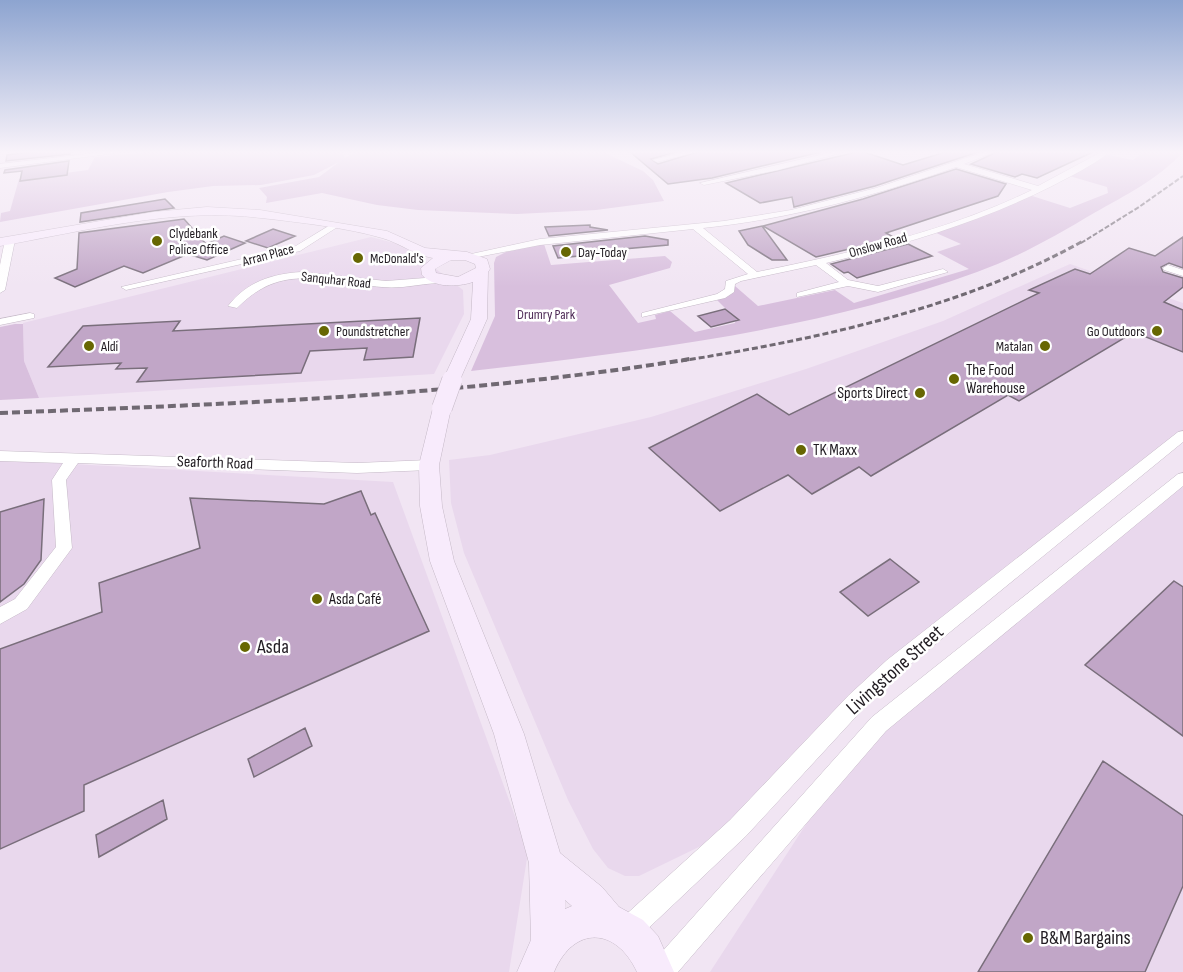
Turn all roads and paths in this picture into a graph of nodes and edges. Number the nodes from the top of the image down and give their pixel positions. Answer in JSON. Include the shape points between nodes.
{"nodes":[{"id":1,"x":851,"y":196,"type":"edge"},
{"id":2,"x":1019,"y":196,"type":"edge"},
{"id":3,"x":335,"y":226,"type":"junction"},
{"id":4,"x":696,"y":227,"type":"junction"},
{"id":5,"x":5,"y":241,"type":"edge"},
{"id":6,"x":500,"y":248,"type":"junction"},
{"id":7,"x":467,"y":256,"type":"junction"},
{"id":8,"x":817,"y":261,"type":"junction"},
{"id":9,"x":430,"y":267,"type":"junction"},
{"id":10,"x":481,"y":267,"type":"junction"},
{"id":11,"x":1168,"y":268,"type":"dead end"},
{"id":12,"x":943,"y":272,"type":"dead end"},
{"id":13,"x":1183,"y":273,"type":"edge"},
{"id":14,"x":755,"y":275,"type":"junction"},
{"id":15,"x":456,"y":281,"type":"junction"},
{"id":16,"x":845,"y":282,"type":"junction"},
{"id":17,"x":0,"y":286,"type":"edge"},
{"id":18,"x":126,"y":286,"type":"dead end"},
{"id":19,"x":479,"y":290,"type":"junction"},
{"id":20,"x":801,"y":295,"type":"dead end"},
{"id":21,"x":233,"y":306,"type":"dead end"},
{"id":22,"x":646,"y":315,"type":"dead end"},
{"id":23,"x":30,"y":316,"type":"dead end"},
{"id":24,"x":0,"y":322,"type":"edge"},
{"id":25,"x":1183,"y":435,"type":"edge"},
{"id":26,"x":0,"y":456,"type":"edge"},
{"id":27,"x":74,"y":458,"type":"junction"},
{"id":28,"x":429,"y":465,"type":"junction"},
{"id":29,"x":1183,"y":478,"type":"edge"},
{"id":30,"x":0,"y":616,"type":"edge"},
{"id":31,"x":546,"y":863,"type":"junction"},
{"id":32,"x":617,"y":924,"type":"junction"},
{"id":33,"x":542,"y":957,"type":"edge"},
{"id":34,"x":656,"y":972,"type":"edge"},
{"id":35,"x":661,"y":972,"type":"edge"}],
"edges":[{"from":1,"to":4,"type":"street","via":[[762,218]]},
{"from":2,"to":8,"type":"street","name":"Onslow Road","via":[[943,226]]},
{"from":3,"to":5,"type":"street","via":[[260,214],[207,211]]},
{"from":3,"to":9,"type":"street","via":[[387,235]]},
{"from":3,"to":18,"type":"street","name":"Arran Place","via":[[297,249],[273,256]]},
{"from":4,"to":6,"type":"street","via":[[536,241]]},
{"from":4,"to":14,"type":"street"},
{"from":5,"to":17,"type":"street"},
{"from":6,"to":7,"type":"street"},
{"from":6,"to":10,"type":"street"},
{"from":7,"to":9,"type":"street","via":[[450,256]]},
{"from":7,"to":10,"type":"street"},
{"from":8,"to":14,"type":"street","name":"Onslow Road"},
{"from":8,"to":16,"type":"street"},
{"from":9,"to":15,"type":"street"},
{"from":9,"to":21,"type":"street","name":"Sanquhar Road","via":[[413,282],[381,285],[319,276],[281,277],[255,284]]},
{"from":10,"to":15,"type":"street"},
{"from":10,"to":19,"type":"street"},
{"from":11,"to":13,"type":"street"},
{"from":12,"to":16,"type":"street","via":[[878,289]]},
{"from":14,"to":22,"type":"street","name":"Onslow Road","via":[[733,280],[727,294]]},
{"from":15,"to":19,"type":"street"},
{"from":16,"to":20,"type":"street"},
{"from":19,"to":28,"type":"street","bridge":true,"via":[[479,319],[442,408]]},
{"from":23,"to":24,"type":"street"},
{"from":25,"to":32,"type":"street","name":"Livingstone Street","via":[[894,666],[738,828]]},
{"from":26,"to":27,"type":"street","name":"Seaforth Road"},
{"from":27,"to":28,"type":"street","name":"Seaforth Road","via":[[357,468]]},
{"from":27,"to":30,"type":"street","via":[[59,480],[64,549],[21,604]]},
{"from":28,"to":31,"type":"street","via":[[431,506],[442,561],[509,734]]},
{"from":29,"to":35,"type":"street","name":"Livingstone Street","via":[[879,724]]},
{"from":31,"to":32,"type":"street"},
{"from":31,"to":33,"type":"street"},
{"from":32,"to":33,"type":"street","via":[[590,918],[575,922],[561,930]]},
{"from":32,"to":34,"type":"street","via":[[642,942]]}]}
